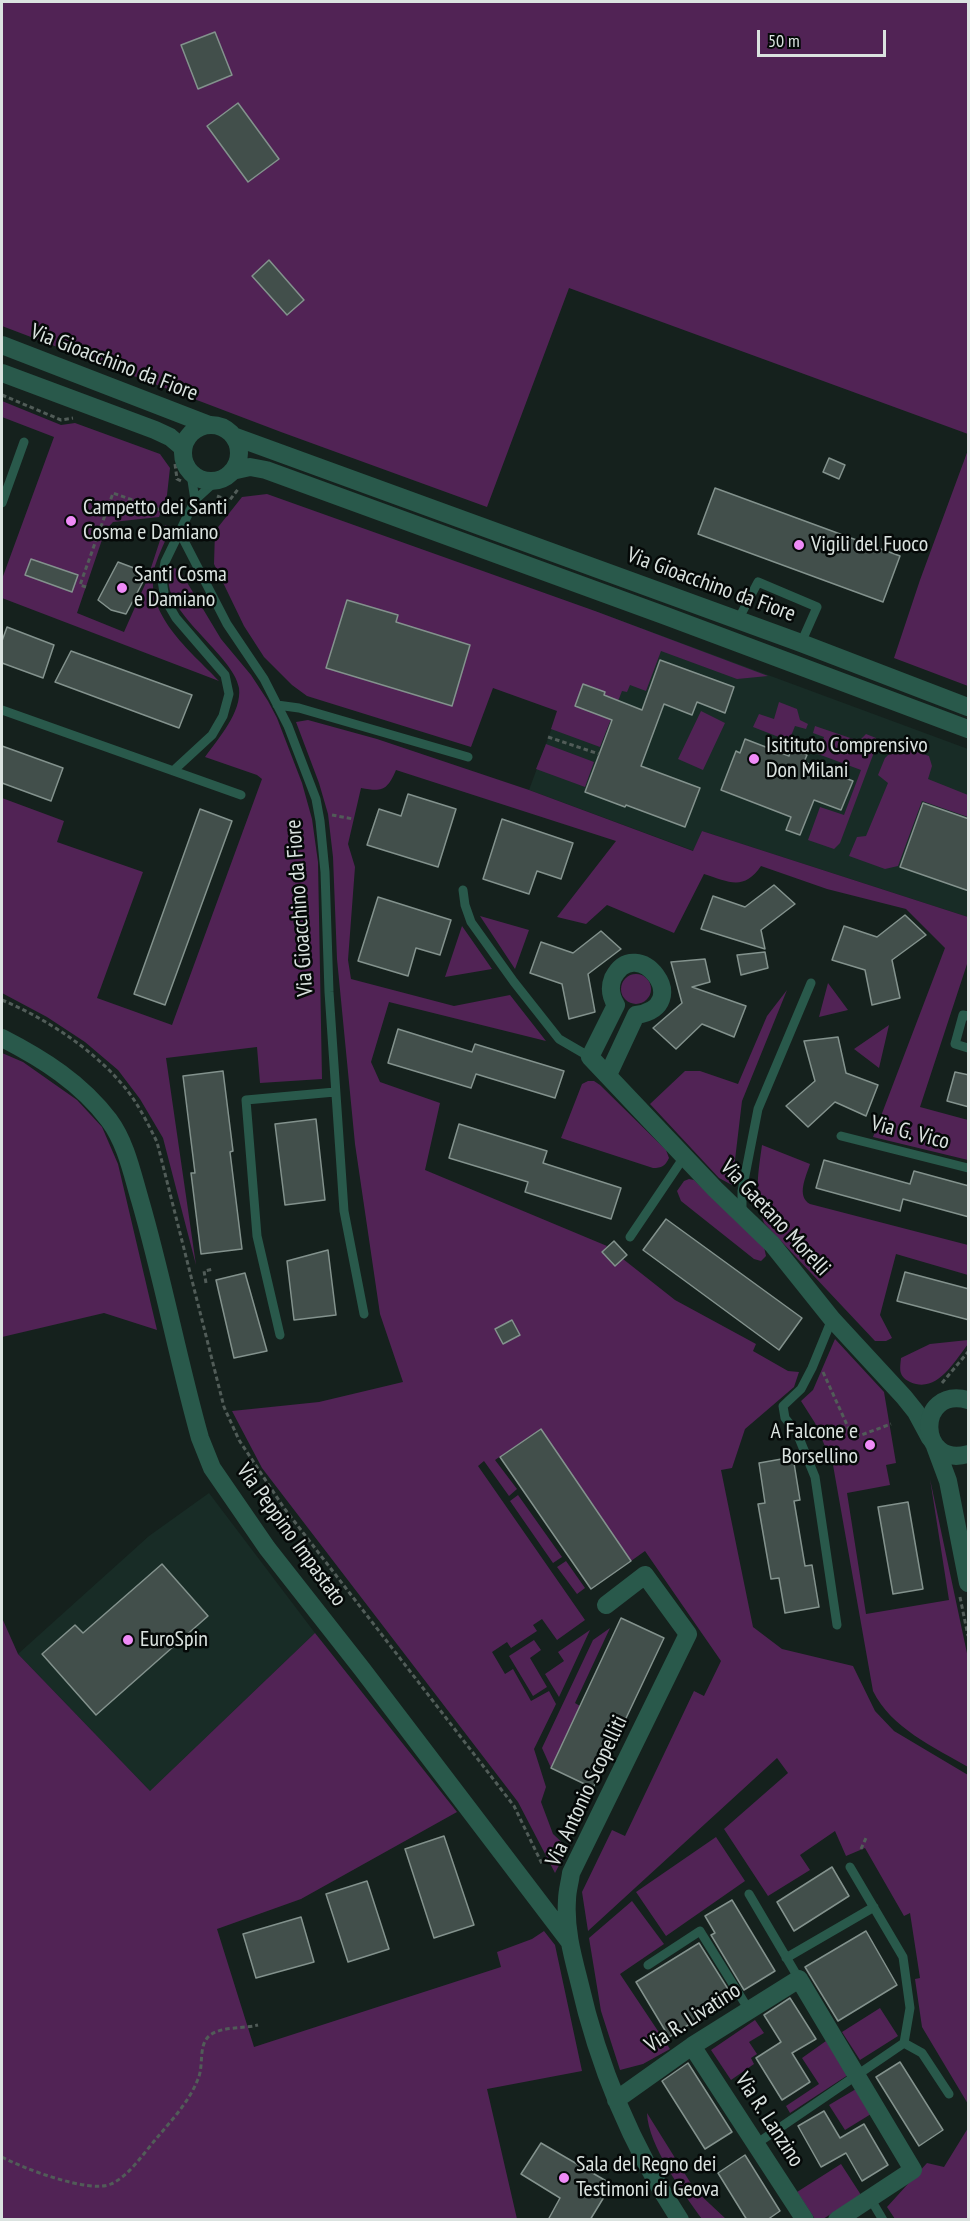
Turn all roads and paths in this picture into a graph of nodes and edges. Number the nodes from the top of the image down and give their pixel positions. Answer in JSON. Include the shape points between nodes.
{"nodes":[{"id":1,"x":2,"y":345,"type":"edge"},
{"id":2,"x":2,"y":372,"type":"edge"},
{"id":3,"x":2,"y":395,"type":"edge"},
{"id":4,"x":74,"y":418,"type":"dead end"},
{"id":5,"x":209,"y":425,"type":"junction"},
{"id":6,"x":233,"y":436,"type":"junction"},
{"id":7,"x":24,"y":442,"type":"dead end"},
{"id":8,"x":179,"y":455,"type":"junction"},
{"id":9,"x":225,"y":475,"type":"junction"},
{"id":10,"x":193,"y":480,"type":"junction"},
{"id":11,"x":195,"y":500,"type":"junction"},
{"id":12,"x":2,"y":503,"type":"edge"},
{"id":13,"x":161,"y":510,"type":"dead end"},
{"id":14,"x":179,"y":531,"type":"junction"},
{"id":15,"x":86,"y":587,"type":"dead end"},
{"id":16,"x":738,"y":621,"type":"junction"},
{"id":17,"x":801,"y":643,"type":"junction"},
{"id":18,"x":277,"y":705,"type":"junction"},
{"id":19,"x":969,"y":707,"type":"edge"},
{"id":20,"x":2,"y":710,"type":"edge"},
{"id":21,"x":969,"y":729,"type":"edge"},
{"id":22,"x":548,"y":737,"type":"dead end"},
{"id":23,"x":599,"y":754,"type":"dead end"},
{"id":24,"x":468,"y":757,"type":"dead end"},
{"id":25,"x":173,"y":771,"type":"junction"},
{"id":26,"x":241,"y":795,"type":"dead end"},
{"id":27,"x":328,"y":814,"type":"dead end"},
{"id":28,"x":353,"y":819,"type":"dead end"},
{"id":29,"x":463,"y":890,"type":"dead end"},
{"id":30,"x":812,"y":983,"type":"dead end"},
{"id":31,"x":2,"y":1000,"type":"edge"},
{"id":32,"x":969,"y":1016,"type":"edge"},
{"id":33,"x":2,"y":1038,"type":"edge"},
{"id":34,"x":969,"y":1048,"type":"edge"},
{"id":35,"x":590,"y":1057,"type":"junction"},
{"id":36,"x":608,"y":1075,"type":"junction"},
{"id":37,"x":335,"y":1092,"type":"junction"},
{"id":38,"x":841,"y":1136,"type":"dead end"},
{"id":39,"x":684,"y":1157,"type":"junction"},
{"id":40,"x":969,"y":1168,"type":"edge"},
{"id":41,"x":742,"y":1214,"type":"junction"},
{"id":42,"x":630,"y":1237,"type":"dead end"},
{"id":43,"x":214,"y":1269,"type":"dead end"},
{"id":44,"x":206,"y":1283,"type":"dead end"},
{"id":45,"x":364,"y":1314,"type":"dead end"},
{"id":46,"x":832,"y":1318,"type":"junction"},
{"id":47,"x":280,"y":1335,"type":"dead end"},
{"id":48,"x":822,"y":1371,"type":"dead end"},
{"id":49,"x":966,"y":1396,"type":"edge"},
{"id":50,"x":904,"y":1397,"type":"junction"},
{"id":51,"x":941,"y":1402,"type":"junction"},
{"id":52,"x":891,"y":1424,"type":"dead end"},
{"id":53,"x":933,"y":1442,"type":"junction"},
{"id":54,"x":969,"y":1454,"type":"edge"},
{"id":55,"x":969,"y":1583,"type":"edge"},
{"id":56,"x":606,"y":1605,"type":"dead end"},
{"id":57,"x":837,"y":1626,"type":"dead end"},
{"id":58,"x":866,"y":1838,"type":"dead end"},
{"id":59,"x":861,"y":1849,"type":"dead end"},
{"id":60,"x":543,"y":1866,"type":"dead end"},
{"id":61,"x":850,"y":1867,"type":"dead end"},
{"id":62,"x":749,"y":1894,"type":"dead end"},
{"id":63,"x":874,"y":1907,"type":"junction"},
{"id":64,"x":569,"y":1941,"type":"junction"},
{"id":65,"x":786,"y":1958,"type":"junction"},
{"id":66,"x":648,"y":1965,"type":"dead end"},
{"id":67,"x":799,"y":1979,"type":"junction"},
{"id":68,"x":749,"y":2010,"type":"junction"},
{"id":69,"x":258,"y":2025,"type":"dead end"},
{"id":70,"x":904,"y":2043,"type":"junction"},
{"id":71,"x":692,"y":2046,"type":"junction"},
{"id":72,"x":857,"y":2077,"type":"junction"},
{"id":73,"x":950,"y":2094,"type":"dead end"},
{"id":74,"x":616,"y":2100,"type":"junction"},
{"id":75,"x":756,"y":2144,"type":"junction"},
{"id":76,"x":2,"y":2157,"type":"edge"},
{"id":77,"x":870,"y":2198,"type":"junction"},
{"id":78,"x":680,"y":2220,"type":"edge"},
{"id":79,"x":805,"y":2220,"type":"edge"},
{"id":80,"x":837,"y":2220,"type":"edge"},
{"id":81,"x":883,"y":2220,"type":"edge"}],
"edges":[{"from":1,"to":5,"type":"street","name":"Via Gioacchino da Fiore"},
{"from":2,"to":8,"type":"street","via":[[170,437]]},
{"from":3,"to":4,"type":"path","via":[[61,420]]},
{"from":5,"to":6,"type":"street"},
{"from":5,"to":8,"type":"street","via":[[192,432]]},
{"from":6,"to":9,"type":"street","via":[[237,463]]},
{"from":6,"to":16,"type":"street","name":"Via Gioacchino da Fiore"},
{"from":7,"to":12,"type":"lane"},
{"from":8,"to":10,"type":"street"},
{"from":8,"to":10,"type":"path","via":[[177,480]]},
{"from":9,"to":10,"type":"street","via":[[208,481]]},
{"from":9,"to":11,"type":"lane"},
{"from":9,"to":21,"type":"street","name":"Via Gioacchino da Fiore","via":[[250,467],[266,470]]},
{"from":10,"to":11,"type":"lane"},
{"from":11,"to":14,"type":"lane"},
{"from":13,"to":15,"type":"path","via":[[113,493],[80,585]]},
{"from":14,"to":18,"type":"lane","name":"Via Gioacchino da Fiore","via":[[227,624]]},
{"from":14,"to":25,"type":"lane","via":[[165,562],[165,599],[176,618],[225,675],[229,694],[224,716],[212,735]]},
{"from":16,"to":17,"type":"street","name":"Via Gioacchino da Fiore"},
{"from":16,"to":17,"type":"lane","via":[[758,582],[817,607]]},
{"from":17,"to":19,"type":"street","name":"Via Gioacchino da Fiore"},
{"from":18,"to":24,"type":"lane"},
{"from":18,"to":37,"type":"lane","name":"Via Gioacchino da Fiore","via":[[316,799],[320,821]]},
{"from":20,"to":25,"type":"lane"},
{"from":22,"to":23,"type":"path"},
{"from":25,"to":26,"type":"lane"},
{"from":27,"to":28,"type":"path"},
{"from":29,"to":35,"type":"lane","name":"Via Gaetano Morelli","via":[[471,922],[514,982],[559,1039]]},
{"from":30,"to":41,"type":"lane","via":[[758,1109],[742,1191]]},
{"from":31,"to":60,"type":"path","via":[[73,1041],[103,1065],[127,1090],[144,1117],[157,1142],[224,1407],[240,1440],[284,1509],[514,1806]]},
{"from":32,"to":34,"type":"lane","via":[[963,1015],[955,1044]]},
{"from":33,"to":64,"type":"street","name":"Via Peppino Impastato","via":[[46,1062],[83,1090],[110,1122],[125,1151],[200,1438],[228,1494]]},
{"from":35,"to":36,"type":"street","name":"Via Gaetano Morelli"},
{"from":35,"to":36,"type":"street","via":[[616,1005],[610,992],[615,975],[633,964],[654,971],[660,978],[661,998],[653,1009],[636,1015]]},
{"from":36,"to":39,"type":"street","name":"Via Gaetano Morelli"},
{"from":37,"to":45,"type":"lane","name":"Via Gioacchino da Fiore","via":[[344,1211]]},
{"from":37,"to":47,"type":"lane","via":[[246,1100],[257,1236]]},
{"from":38,"to":40,"type":"lane","name":"Via G. Vico"},
{"from":39,"to":41,"type":"street","name":"Via Gaetano Morelli"},
{"from":39,"to":42,"type":"lane"},
{"from":41,"to":46,"type":"street","name":"Via Gaetano Morelli","via":[[772,1244]]},
{"from":43,"to":44,"type":"path","via":[[204,1271]]},
{"from":46,"to":50,"type":"street","name":"Via Gaetano Morelli"},
{"from":46,"to":57,"type":"lane","via":[[801,1389],[783,1406],[785,1418],[797,1433],[815,1477]]},
{"from":48,"to":52,"type":"path","via":[[853,1438]]},
{"from":49,"to":51,"type":"street"},
{"from":50,"to":51,"type":"street"},
{"from":50,"to":53,"type":"street","name":"Via Gaetano Morelli"},
{"from":51,"to":53,"type":"street","via":[[930,1418],[928,1428]]},
{"from":53,"to":54,"type":"street","via":[[952,1456]]},
{"from":53,"to":55,"type":"street","name":"Via Gaetano Morelli","via":[[948,1481]]},
{"from":56,"to":64,"type":"street","name":"Via Antonio Scopelliti","via":[[645,1575],[688,1634],[571,1873],[567,1899]]},
{"from":58,"to":59,"type":"path"},
{"from":61,"to":63,"type":"lane"},
{"from":62,"to":65,"type":"lane"},
{"from":63,"to":65,"type":"lane"},
{"from":63,"to":70,"type":"lane","via":[[903,1957],[910,2008]]},
{"from":64,"to":74,"type":"street","name":"Via Antonio Scopelliti","via":[[600,2059]]},
{"from":65,"to":67,"type":"lane"},
{"from":66,"to":68,"type":"lane","via":[[700,1931]]},
{"from":67,"to":68,"type":"street","name":"Via R. Livatino"},
{"from":67,"to":72,"type":"street"},
{"from":68,"to":71,"type":"street","name":"Via R. Livatino"},
{"from":69,"to":76,"type":"path","via":[[208,2037],[203,2045],[199,2078],[191,2093],[127,2172],[111,2184],[83,2185],[22,2168]]},
{"from":70,"to":72,"type":"lane"},
{"from":70,"to":73,"type":"lane","via":[[922,2053]]},
{"from":71,"to":74,"type":"street","name":"Via R. Livatino"},
{"from":71,"to":75,"type":"street","name":"Via R. Lanzino"},
{"from":72,"to":75,"type":"lane"},
{"from":72,"to":77,"type":"street","via":[[913,2170]]},
{"from":74,"to":78,"type":"street","name":"Via Antonio Scopelliti"},
{"from":75,"to":79,"type":"street","name":"Via R. Lanzino"},
{"from":77,"to":80,"type":"street"},
{"from":77,"to":81,"type":"lane"}]}
